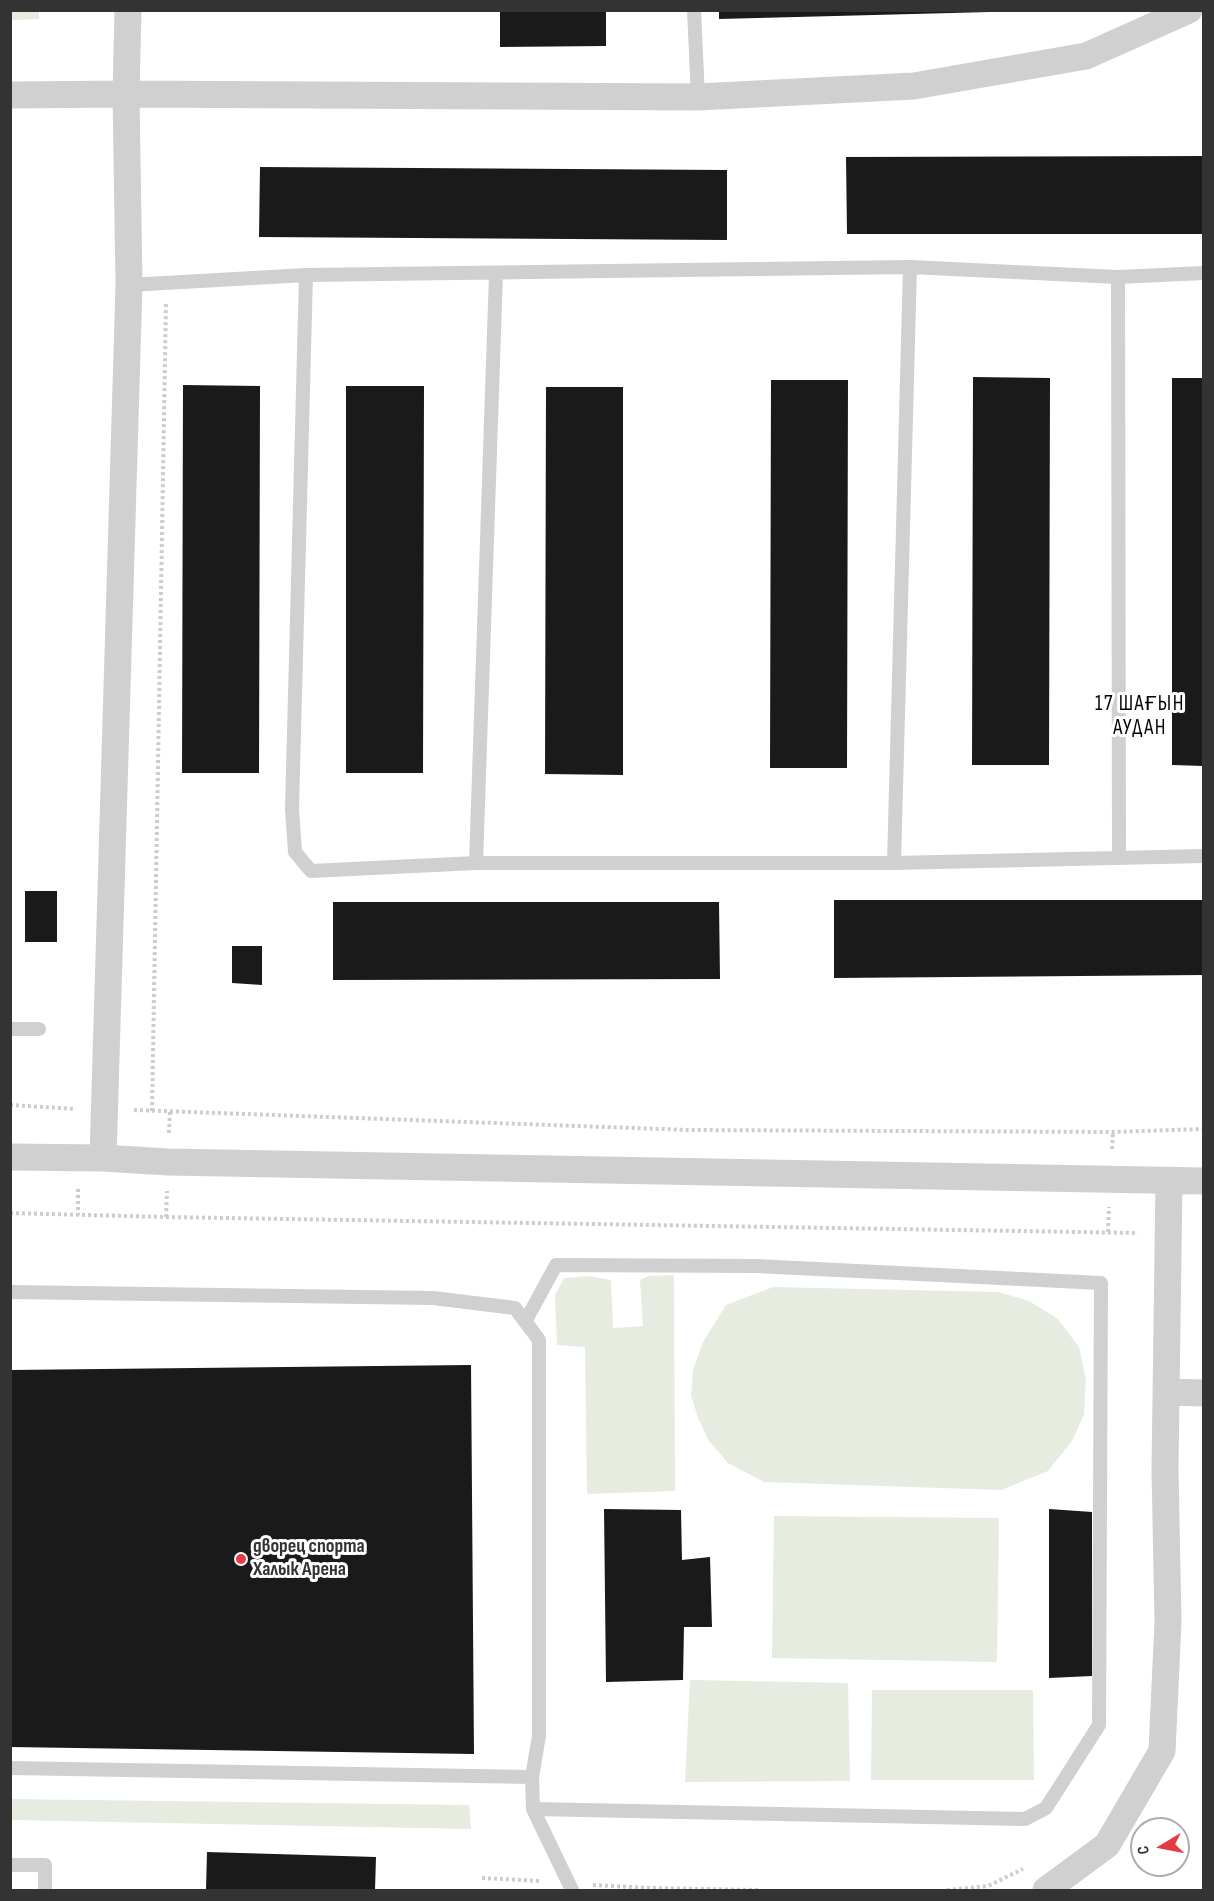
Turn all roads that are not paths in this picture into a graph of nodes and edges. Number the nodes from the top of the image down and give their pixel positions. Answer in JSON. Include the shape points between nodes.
{"nodes":[{"id":1,"x":128,"y":10,"type":"edge"},
{"id":2,"x":694,"y":10,"type":"edge"},
{"id":3,"x":1189,"y":10,"type":"edge"},
{"id":4,"x":126,"y":94,"type":"junction"},
{"id":5,"x":10,"y":95,"type":"edge"},
{"id":6,"x":698,"y":97,"type":"junction"},
{"id":7,"x":910,"y":267,"type":"junction"},
{"id":8,"x":1203,"y":273,"type":"edge"},
{"id":9,"x":496,"y":274,"type":"junction"},
{"id":10,"x":306,"y":275,"type":"junction"},
{"id":11,"x":1118,"y":277,"type":"junction"},
{"id":12,"x":129,"y":285,"type":"junction"},
{"id":13,"x":1119,"y":856,"type":"junction"},
{"id":14,"x":1203,"y":856,"type":"edge"},
{"id":15,"x":476,"y":863,"type":"junction"},
{"id":16,"x":894,"y":863,"type":"junction"},
{"id":17,"x":10,"y":1029,"type":"edge"},
{"id":18,"x":39,"y":1029,"type":"dead end"},
{"id":19,"x":10,"y":1157,"type":"edge"},
{"id":20,"x":103,"y":1158,"type":"junction"},
{"id":21,"x":1169,"y":1181,"type":"junction"},
{"id":22,"x":1203,"y":1181,"type":"edge"},
{"id":23,"x":10,"y":1292,"type":"edge"},
{"id":24,"x":525,"y":1322,"type":"junction"},
{"id":25,"x":1167,"y":1392,"type":"junction"},
{"id":26,"x":1203,"y":1393,"type":"edge"},
{"id":27,"x":10,"y":1768,"type":"edge"},
{"id":28,"x":532,"y":1777,"type":"junction"},
{"id":29,"x":533,"y":1809,"type":"junction"},
{"id":30,"x":10,"y":1865,"type":"edge"},
{"id":31,"x":570,"y":1887,"type":"edge"},
{"id":32,"x":45,"y":1890,"type":"edge"},
{"id":33,"x":1046,"y":1890,"type":"edge"}],
"edges":[{"from":1,"to":4,"type":"street"},
{"from":2,"to":6,"type":"lane"},
{"from":3,"to":6,"type":"street","via":[[1086,56],[926,84]]},
{"from":4,"to":5,"type":"street"},
{"from":4,"to":6,"type":"street"},
{"from":4,"to":12,"type":"street"},
{"from":7,"to":9,"type":"lane"},
{"from":7,"to":11,"type":"lane"},
{"from":7,"to":16,"type":"lane"},
{"from":8,"to":11,"type":"lane"},
{"from":9,"to":10,"type":"lane"},
{"from":9,"to":15,"type":"lane"},
{"from":10,"to":12,"type":"lane"},
{"from":10,"to":15,"type":"lane","via":[[292,809],[295,852],[311,871]]},
{"from":11,"to":13,"type":"lane"},
{"from":12,"to":20,"type":"street"},
{"from":13,"to":14,"type":"lane"},
{"from":13,"to":16,"type":"lane"},
{"from":15,"to":16,"type":"lane"},
{"from":17,"to":18,"type":"lane"},
{"from":19,"to":20,"type":"street"},
{"from":20,"to":21,"type":"street"},
{"from":21,"to":22,"type":"street"},
{"from":21,"to":25,"type":"street"},
{"from":23,"to":24,"type":"lane","via":[[433,1298],[515,1308]]},
{"from":24,"to":28,"type":"lane","via":[[539,1340],[539,1736]]},
{"from":24,"to":29,"type":"lane","via":[[556,1265],[756,1266],[1101,1283],[1099,1725],[1046,1808],[1025,1819]]},
{"from":25,"to":26,"type":"street"},
{"from":25,"to":33,"type":"street","via":[[1168,1622],[1162,1751],[1107,1845]]},
{"from":27,"to":28,"type":"lane"},
{"from":28,"to":29,"type":"lane"},
{"from":29,"to":31,"type":"lane"},
{"from":30,"to":32,"type":"lane","via":[[45,1865]]}]}
